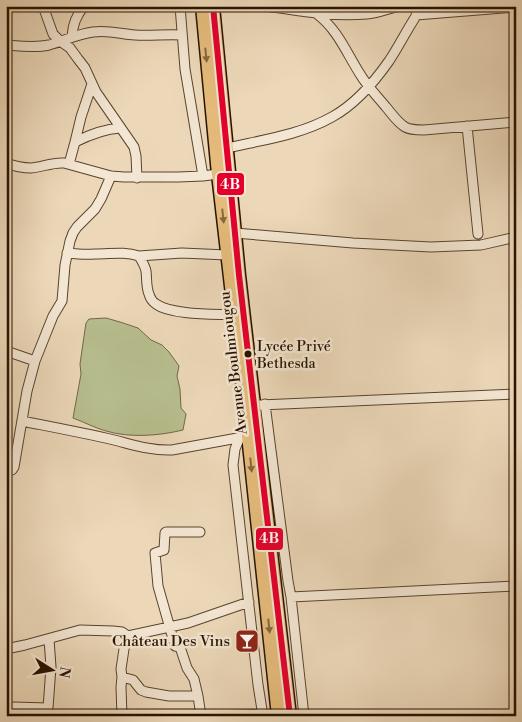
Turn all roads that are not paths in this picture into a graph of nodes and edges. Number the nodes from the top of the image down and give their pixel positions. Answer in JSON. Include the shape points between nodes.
{"nodes":[{"id":1,"x":43,"y":6,"type":"edge"},
{"id":2,"x":84,"y":6,"type":"edge"},
{"id":3,"x":180,"y":6,"type":"edge"},
{"id":4,"x":202,"y":6,"type":"edge"},
{"id":5,"x":214,"y":6,"type":"edge"},
{"id":6,"x":265,"y":6,"type":"edge"},
{"id":7,"x":401,"y":6,"type":"edge"},
{"id":8,"x":423,"y":6,"type":"edge"},
{"id":9,"x":516,"y":7,"type":"edge"},
{"id":10,"x":317,"y":14,"type":"junction"},
{"id":11,"x":416,"y":15,"type":"junction"},
{"id":12,"x":182,"y":35,"type":"junction"},
{"id":13,"x":72,"y":36,"type":"junction"},
{"id":14,"x":60,"y":41,"type":"junction"},
{"id":15,"x":6,"y":45,"type":"edge"},
{"id":16,"x":92,"y":84,"type":"junction"},
{"id":17,"x":368,"y":86,"type":"junction"},
{"id":18,"x":516,"y":122,"type":"edge"},
{"id":19,"x":467,"y":126,"type":"junction"},
{"id":20,"x":120,"y":128,"type":"junction"},
{"id":21,"x":75,"y":142,"type":"junction"},
{"id":22,"x":227,"y":148,"type":"junction"},
{"id":23,"x":6,"y":164,"type":"edge"},
{"id":24,"x":69,"y":164,"type":"junction"},
{"id":25,"x":218,"y":174,"type":"junction"},
{"id":26,"x":110,"y":176,"type":"junction"},
{"id":27,"x":203,"y":176,"type":"junction"},
{"id":28,"x":137,"y":178,"type":"junction"},
{"id":29,"x":235,"y":233,"type":"junction"},
{"id":30,"x":478,"y":234,"type":"dead end"},
{"id":31,"x":516,"y":237,"type":"edge"},
{"id":32,"x":67,"y":253,"type":"junction"},
{"id":33,"x":227,"y":255,"type":"junction"},
{"id":34,"x":140,"y":256,"type":"junction"},
{"id":35,"x":234,"y":314,"type":"junction"},
{"id":36,"x":6,"y":351,"type":"edge"},
{"id":37,"x":35,"y":360,"type":"junction"},
{"id":38,"x":516,"y":394,"type":"edge"},
{"id":39,"x":255,"y":406,"type":"junction"},
{"id":40,"x":22,"y":421,"type":"junction"},
{"id":41,"x":244,"y":437,"type":"junction"},
{"id":42,"x":6,"y":470,"type":"edge"},
{"id":43,"x":200,"y":532,"type":"dead end"},
{"id":44,"x":516,"y":586,"type":"edge"},
{"id":45,"x":291,"y":597,"type":"junction"},
{"id":46,"x":249,"y":602,"type":"junction"},
{"id":47,"x":170,"y":628,"type":"junction"},
{"id":48,"x":128,"y":636,"type":"junction"},
{"id":49,"x":48,"y":638,"type":"junction"},
{"id":50,"x":6,"y":649,"type":"edge"},
{"id":51,"x":122,"y":677,"type":"junction"},
{"id":52,"x":198,"y":696,"type":"junction"},
{"id":53,"x":263,"y":715,"type":"edge"},
{"id":54,"x":10,"y":716,"type":"edge"},
{"id":55,"x":122,"y":716,"type":"edge"},
{"id":56,"x":201,"y":716,"type":"edge"},
{"id":57,"x":220,"y":716,"type":"edge"},
{"id":58,"x":278,"y":716,"type":"edge"},
{"id":59,"x":290,"y":716,"type":"edge"},
{"id":60,"x":304,"y":716,"type":"edge"}],
"edges":[{"from":1,"to":14,"type":"street","via":[[53,34]]},
{"from":2,"to":13,"type":"street","via":[[76,16]]},
{"from":3,"to":12,"type":"street"},
{"from":4,"to":25,"type":"highway","name":"Avenue Boulmiougou","one_way":true},
{"from":5,"to":22,"type":"highway","name":"Avenue Boulmiougou"},
{"from":6,"to":10,"type":"street"},
{"from":7,"to":10,"type":"street","via":[[368,14]]},
{"from":8,"to":11,"type":"street"},
{"from":9,"to":11,"type":"street"},
{"from":10,"to":17,"type":"street","via":[[336,33]]},
{"from":11,"to":17,"type":"street","via":[[390,60]]},
{"from":12,"to":13,"type":"street","via":[[140,36],[105,31]]},
{"from":12,"to":27,"type":"street"},
{"from":13,"to":14,"type":"street"},
{"from":14,"to":15,"type":"street","via":[[41,46]]},
{"from":14,"to":16,"type":"street","via":[[70,48],[85,68]]},
{"from":16,"to":20,"type":"street"},
{"from":16,"to":21,"type":"street"},
{"from":17,"to":19,"type":"street","via":[[406,128],[424,130]]},
{"from":17,"to":22,"type":"street","via":[[347,107],[315,125],[284,136]]},
{"from":18,"to":19,"type":"street"},
{"from":19,"to":30,"type":"street"},
{"from":20,"to":21,"type":"street","via":[[107,129]]},
{"from":20,"to":28,"type":"street","via":[[135,151]]},
{"from":21,"to":24,"type":"street"},
{"from":22,"to":29,"type":"highway","name":"Avenue Boulmiougou"},
{"from":23,"to":24,"type":"street","via":[[32,168]]},
{"from":24,"to":26,"type":"street"},
{"from":25,"to":27,"type":"street"},
{"from":25,"to":33,"type":"highway","name":"Avenue Boulmiougou","one_way":true},
{"from":26,"to":28,"type":"street"},
{"from":26,"to":32,"type":"street","via":[[95,209],[73,233]]},
{"from":27,"to":28,"type":"street"},
{"from":29,"to":31,"type":"street","via":[[431,247],[481,245]]},
{"from":29,"to":39,"type":"highway","name":"Avenue Boulmiougou"},
{"from":32,"to":34,"type":"street","via":[[112,252]]},
{"from":32,"to":37,"type":"street","via":[[62,301]]},
{"from":33,"to":34,"type":"street","via":[[182,253]]},
{"from":33,"to":35,"type":"highway","name":"Avenue Boulmiougou"},
{"from":34,"to":35,"type":"street","via":[[149,294],[156,304],[184,312]]},
{"from":35,"to":39,"type":"highway","name":"Avenue Boulmiougou"},
{"from":36,"to":37,"type":"street"},
{"from":37,"to":40,"type":"street"},
{"from":38,"to":39,"type":"street"},
{"from":39,"to":41,"type":"highway","name":"Avenue Boulmiougou"},
{"from":39,"to":45,"type":"street"},
{"from":39,"to":59,"type":"highway","name":"Avenue Boulmiougou"},
{"from":40,"to":41,"type":"street","via":[[163,450]]},
{"from":40,"to":42,"type":"street","via":[[14,467]]},
{"from":41,"to":46,"type":"street","via":[[235,449],[233,465]]},
{"from":41,"to":58,"type":"highway","name":"Avenue Boulmiougou","one_way":true},
{"from":43,"to":47,"type":"street","via":[[166,532],[164,550],[155,553],[158,586]]},
{"from":44,"to":45,"type":"street"},
{"from":45,"to":60,"type":"street"},
{"from":46,"to":47,"type":"street"},
{"from":46,"to":53,"type":"street"},
{"from":47,"to":48,"type":"street"},
{"from":47,"to":52,"type":"street","via":[[175,646],[180,647],[194,679]]},
{"from":48,"to":49,"type":"street","via":[[122,632],[80,630]]},
{"from":48,"to":51,"type":"street","via":[[122,657]]},
{"from":49,"to":50,"type":"street"},
{"from":49,"to":54,"type":"street","via":[[51,667],[48,708],[14,707]]},
{"from":51,"to":52,"type":"street","via":[[133,680],[146,692]]},
{"from":51,"to":55,"type":"street"},
{"from":52,"to":56,"type":"street"},
{"from":53,"to":57,"type":"street"}]}
